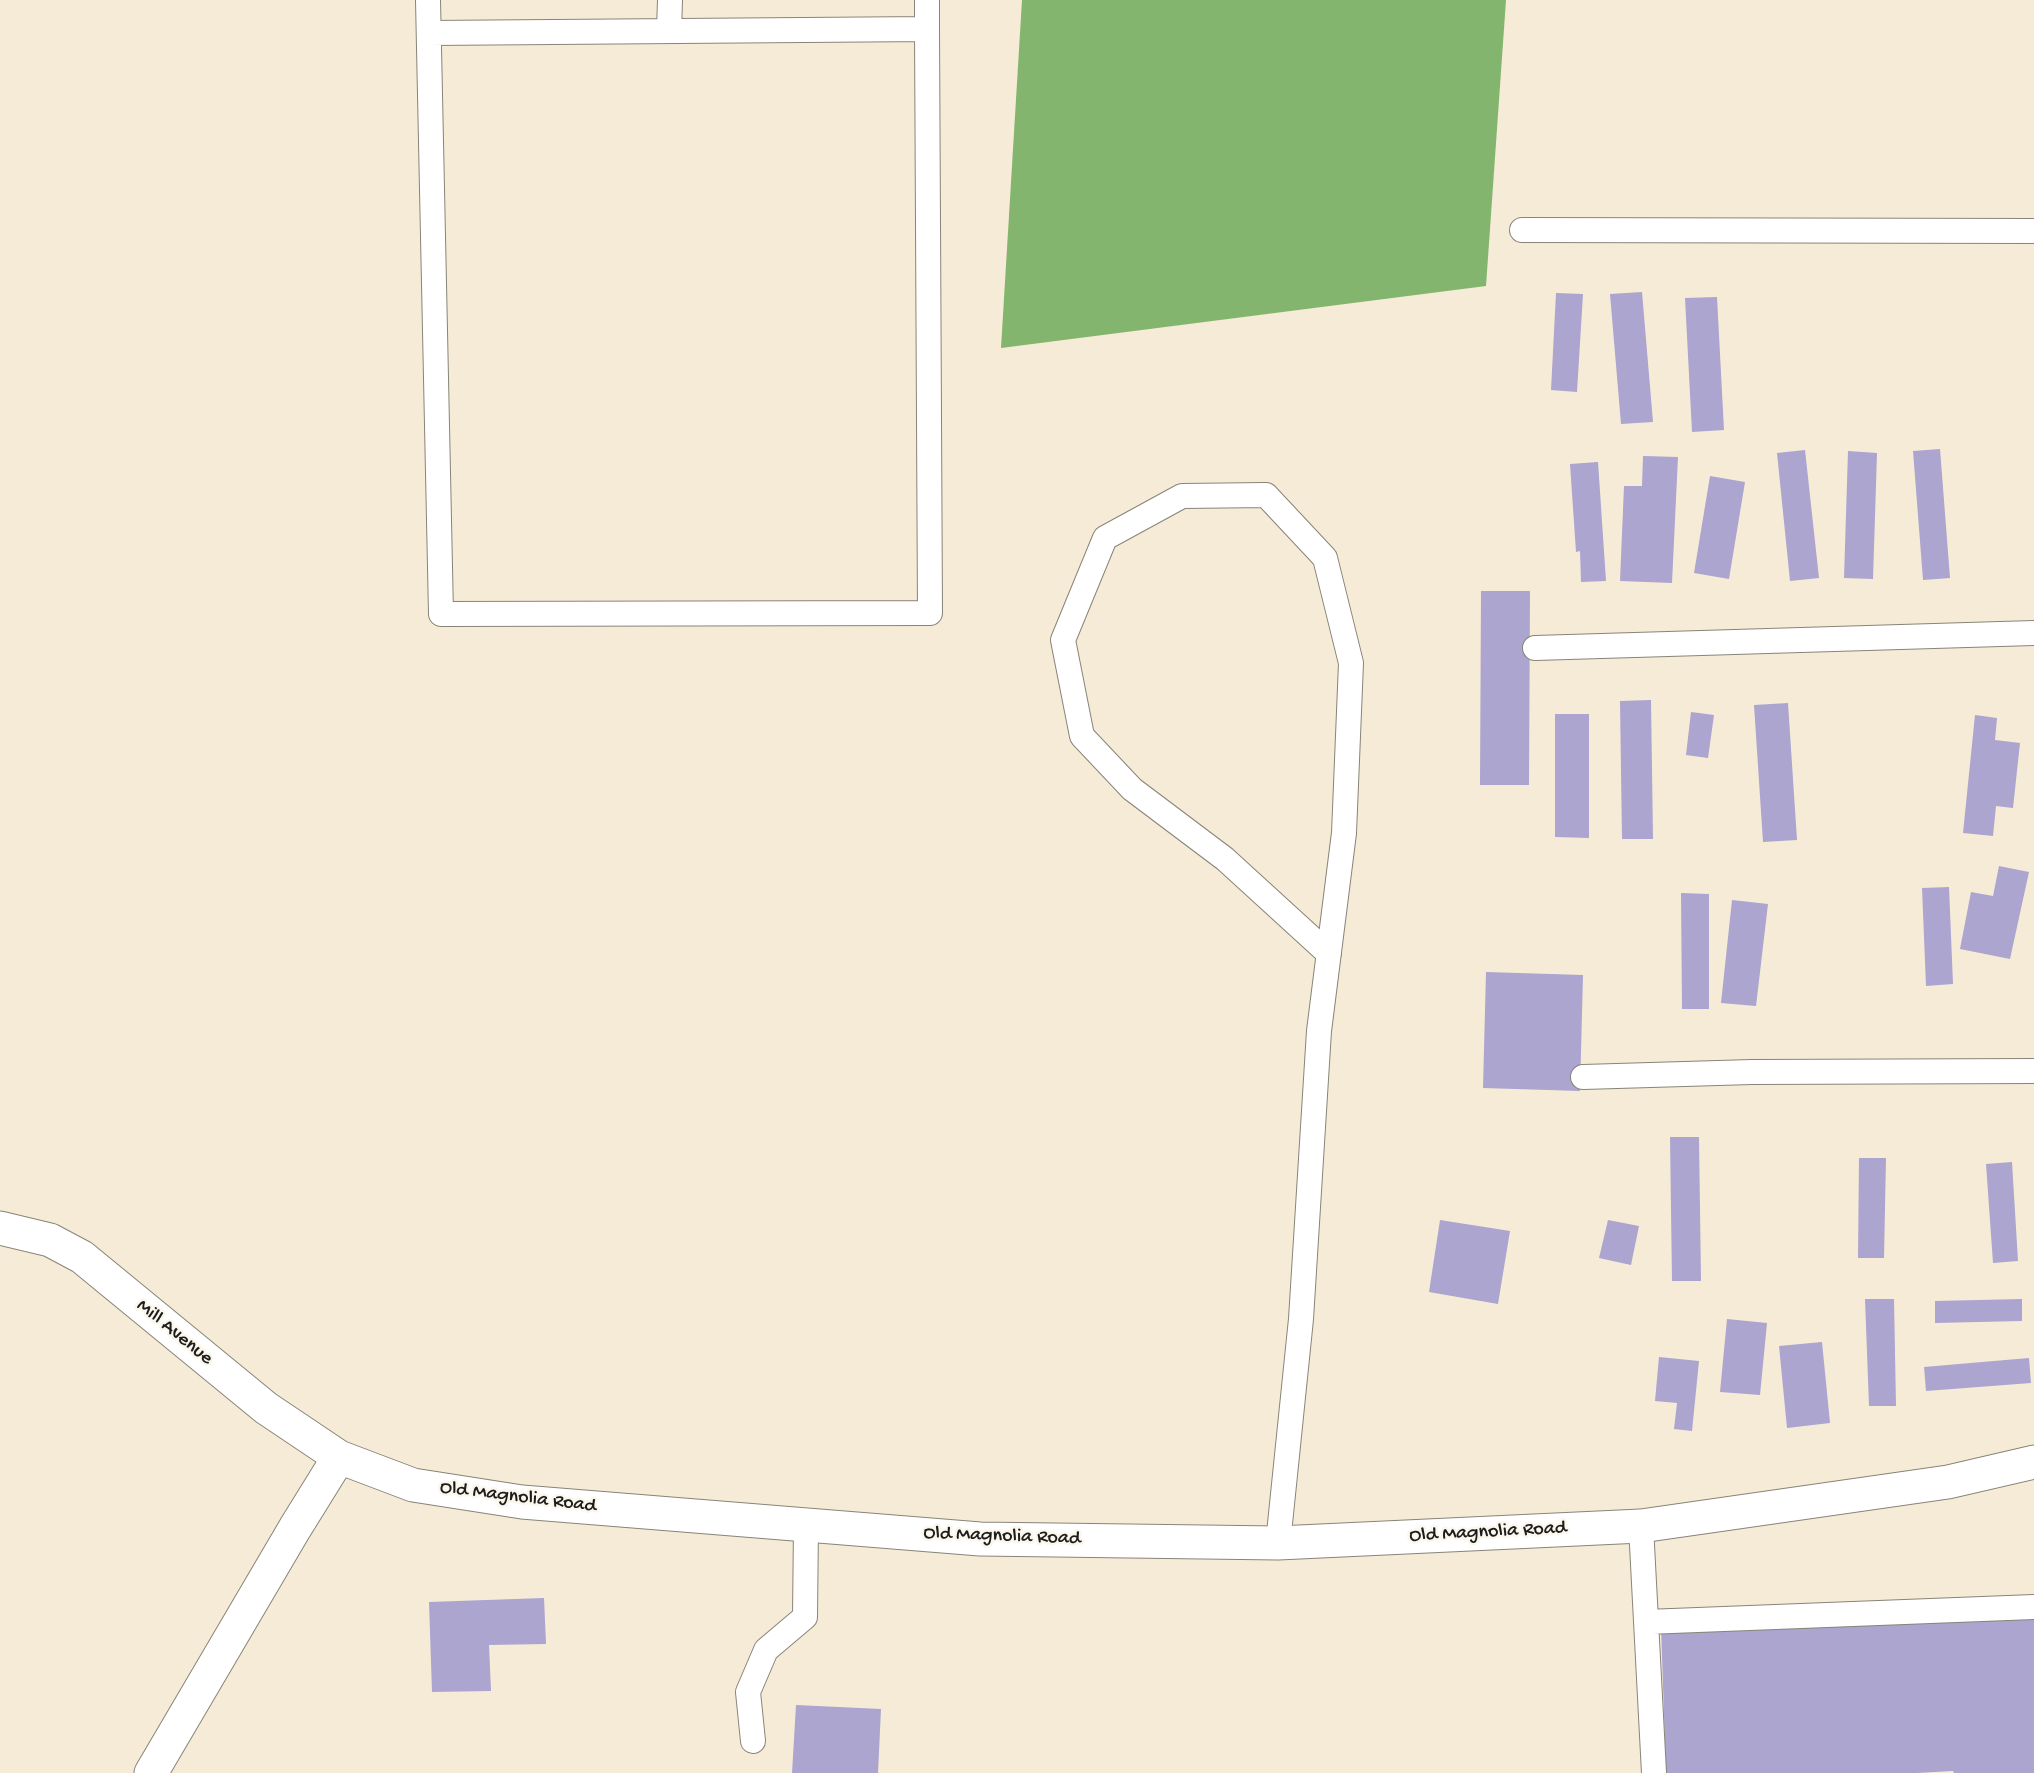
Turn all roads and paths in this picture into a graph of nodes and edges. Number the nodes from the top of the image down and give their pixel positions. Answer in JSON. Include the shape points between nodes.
{"nodes":[{"id":1,"x":428,"y":0,"type":"edge"},
{"id":2,"x":670,"y":0,"type":"edge"},
{"id":3,"x":927,"y":0,"type":"edge"},
{"id":4,"x":927,"y":29,"type":"junction"},
{"id":5,"x":669,"y":31,"type":"junction"},
{"id":6,"x":429,"y":33,"type":"junction"},
{"id":7,"x":1522,"y":231,"type":"dead end"},
{"id":8,"x":2034,"y":231,"type":"edge"},
{"id":9,"x":2034,"y":633,"type":"edge"},
{"id":10,"x":1535,"y":648,"type":"dead end"},
{"id":11,"x":1329,"y":954,"type":"junction"},
{"id":12,"x":2034,"y":1071,"type":"edge"},
{"id":13,"x":1583,"y":1077,"type":"dead end"},
{"id":14,"x":0,"y":1228,"type":"edge"},
{"id":15,"x":339,"y":1457,"type":"junction"},
{"id":16,"x":2034,"y":1462,"type":"edge"},
{"id":17,"x":806,"y":1525,"type":"junction"},
{"id":18,"x":1641,"y":1526,"type":"junction"},
{"id":19,"x":1278,"y":1543,"type":"junction"},
{"id":20,"x":2034,"y":1607,"type":"edge"},
{"id":21,"x":1646,"y":1622,"type":"junction"},
{"id":22,"x":753,"y":1741,"type":"dead end"},
{"id":23,"x":151,"y":1773,"type":"edge"},
{"id":24,"x":1654,"y":1773,"type":"edge"}],
"edges":[{"from":1,"to":6,"type":"lane"},
{"from":2,"to":5,"type":"lane"},
{"from":3,"to":4,"type":"lane"},
{"from":4,"to":5,"type":"lane"},
{"from":4,"to":6,"type":"lane","via":[[930,613],[441,614]]},
{"from":5,"to":6,"type":"lane"},
{"from":7,"to":8,"type":"lane"},
{"from":9,"to":10,"type":"lane"},
{"from":11,"to":11,"type":"lane","via":[[1344,833],[1351,663],[1325,558],[1266,495],[1182,496],[1105,538],[1063,640],[1082,736],[1132,789],[1225,859]]},
{"from":11,"to":19,"type":"lane","via":[[1319,1031],[1301,1319]]},
{"from":12,"to":13,"type":"lane"},
{"from":14,"to":15,"type":"street","name":"Mill Avenue","via":[[50,1240],[82,1257],[266,1408]]},
{"from":15,"to":17,"type":"street","name":"Old Magnolia Road","via":[[413,1485],[522,1502]]},
{"from":15,"to":23,"type":"street"},
{"from":16,"to":18,"type":"street","name":"Old Magnolia Road","via":[[1948,1482]]},
{"from":17,"to":19,"type":"street","name":"Old Magnolia Road","via":[[980,1539]]},
{"from":17,"to":22,"type":"lane","via":[[805,1617],[766,1650],[748,1692]]},
{"from":18,"to":19,"type":"street","name":"Old Magnolia Road"},
{"from":18,"to":21,"type":"lane"},
{"from":20,"to":21,"type":"lane"},
{"from":21,"to":24,"type":"lane"}]}
